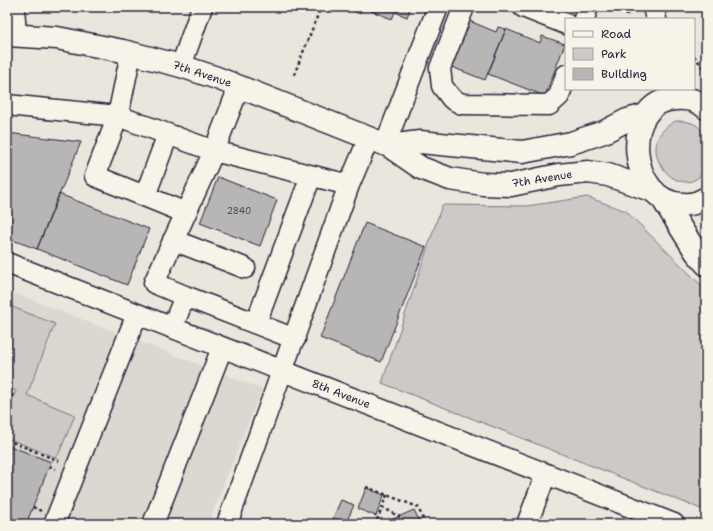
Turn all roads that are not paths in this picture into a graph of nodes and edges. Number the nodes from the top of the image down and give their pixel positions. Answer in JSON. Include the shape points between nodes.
{"nodes":[{"id":1,"x":14,"y":7,"type":"edge"},
{"id":2,"x":202,"y":7,"type":"edge"},
{"id":3,"x":438,"y":7,"type":"edge"},
{"id":4,"x":464,"y":7,"type":"edge"},
{"id":5,"x":523,"y":7,"type":"edge"},
{"id":6,"x":588,"y":7,"type":"edge"},
{"id":7,"x":653,"y":7,"type":"edge"},
{"id":8,"x":584,"y":18,"type":"edge"},
{"id":9,"x":656,"y":18,"type":"edge"},
{"id":10,"x":565,"y":24,"type":"edge"},
{"id":11,"x":11,"y":35,"type":"edge"},
{"id":12,"x":131,"y":53,"type":"junction"},
{"id":13,"x":181,"y":66,"type":"junction"},
{"id":14,"x":565,"y":78,"type":"edge"},
{"id":15,"x":239,"y":87,"type":"junction"},
{"id":16,"x":700,"y":102,"type":"edge"},
{"id":17,"x":652,"y":103,"type":"edge"},
{"id":18,"x":7,"y":105,"type":"edge"},
{"id":19,"x":118,"y":116,"type":"junction"},
{"id":20,"x":168,"y":134,"type":"junction"},
{"id":21,"x":381,"y":143,"type":"junction"},
{"id":22,"x":214,"y":151,"type":"junction"},
{"id":23,"x":311,"y":176,"type":"junction"},
{"id":24,"x":348,"y":185,"type":"junction"},
{"id":25,"x":658,"y":195,"type":"junction"},
{"id":26,"x":145,"y":196,"type":"junction"},
{"id":27,"x":706,"y":198,"type":"edge"},
{"id":28,"x":186,"y":213,"type":"junction"},
{"id":29,"x":173,"y":240,"type":"junction"},
{"id":30,"x":7,"y":264,"type":"edge"},
{"id":31,"x":706,"y":264,"type":"edge"},
{"id":32,"x":245,"y":268,"type":"dead end"},
{"id":33,"x":185,"y":296,"type":"junction"},
{"id":34,"x":137,"y":314,"type":"junction"},
{"id":35,"x":256,"y":323,"type":"junction"},
{"id":36,"x":172,"y":328,"type":"junction"},
{"id":37,"x":295,"y":338,"type":"junction"},
{"id":38,"x":222,"y":348,"type":"junction"},
{"id":39,"x":282,"y":371,"type":"junction"},
{"id":40,"x":546,"y":474,"type":"junction"},
{"id":41,"x":665,"y":522,"type":"edge"},
{"id":42,"x":54,"y":524,"type":"edge"},
{"id":43,"x":153,"y":524,"type":"edge"},
{"id":44,"x":227,"y":524,"type":"edge"},
{"id":45,"x":527,"y":524,"type":"edge"}],
"edges":[{"from":1,"to":11,"type":"street"},
{"from":2,"to":13,"type":"street"},
{"from":3,"to":21,"type":"street"},
{"from":4,"to":14,"type":"street","via":[[440,68],[442,86],[452,99],[462,104],[549,105],[559,96]]},
{"from":5,"to":10,"type":"street"},
{"from":6,"to":8,"type":"street"},
{"from":7,"to":9,"type":"street"},
{"from":11,"to":12,"type":"main road","name":"7th Avenue","via":[[57,38]]},
{"from":12,"to":13,"type":"main road","name":"7th Avenue"},
{"from":12,"to":19,"type":"street"},
{"from":13,"to":15,"type":"main road","name":"7th Avenue"},
{"from":15,"to":21,"type":"main road","name":"7th Avenue"},
{"from":15,"to":22,"type":"street"},
{"from":16,"to":17,"type":"main road","name":"7th Avenue","via":[[688,98]]},
{"from":17,"to":21,"type":"main road","name":"7th Avenue","via":[[604,132],[571,143],[522,152],[420,142]]},
{"from":17,"to":25,"type":"main road","via":[[638,139],[637,153],[646,183]]},
{"from":18,"to":19,"type":"street"},
{"from":19,"to":20,"type":"street"},
{"from":19,"to":26,"type":"street","via":[[95,176]]},
{"from":20,"to":22,"type":"street"},
{"from":20,"to":26,"type":"street"},
{"from":21,"to":24,"type":"street"},
{"from":21,"to":25,"type":"main road","name":"7th Avenue","via":[[421,168],[450,179],[511,185],[588,172],[608,175]]},
{"from":22,"to":23,"type":"street"},
{"from":22,"to":28,"type":"street"},
{"from":23,"to":24,"type":"street"},
{"from":23,"to":35,"type":"street"},
{"from":24,"to":37,"type":"street"},
{"from":25,"to":27,"type":"main road","name":"7th Avenue","via":[[674,204],[691,205]]},
{"from":25,"to":31,"type":"main road"},
{"from":26,"to":28,"type":"street"},
{"from":28,"to":29,"type":"street"},
{"from":29,"to":32,"type":"street"},
{"from":29,"to":33,"type":"street","via":[[154,283]]},
{"from":30,"to":34,"type":"street","name":"8th Avenue"},
{"from":33,"to":35,"type":"street"},
{"from":33,"to":36,"type":"street"},
{"from":34,"to":36,"type":"street","name":"8th Avenue"},
{"from":34,"to":42,"type":"street"},
{"from":35,"to":37,"type":"street"},
{"from":36,"to":38,"type":"street","name":"8th Avenue"},
{"from":37,"to":39,"type":"street"},
{"from":38,"to":39,"type":"street","name":"8th Avenue"},
{"from":38,"to":43,"type":"street"},
{"from":39,"to":40,"type":"street","name":"8th Avenue"},
{"from":39,"to":44,"type":"street"},
{"from":40,"to":41,"type":"street","name":"8th Avenue"},
{"from":40,"to":45,"type":"street"}]}
